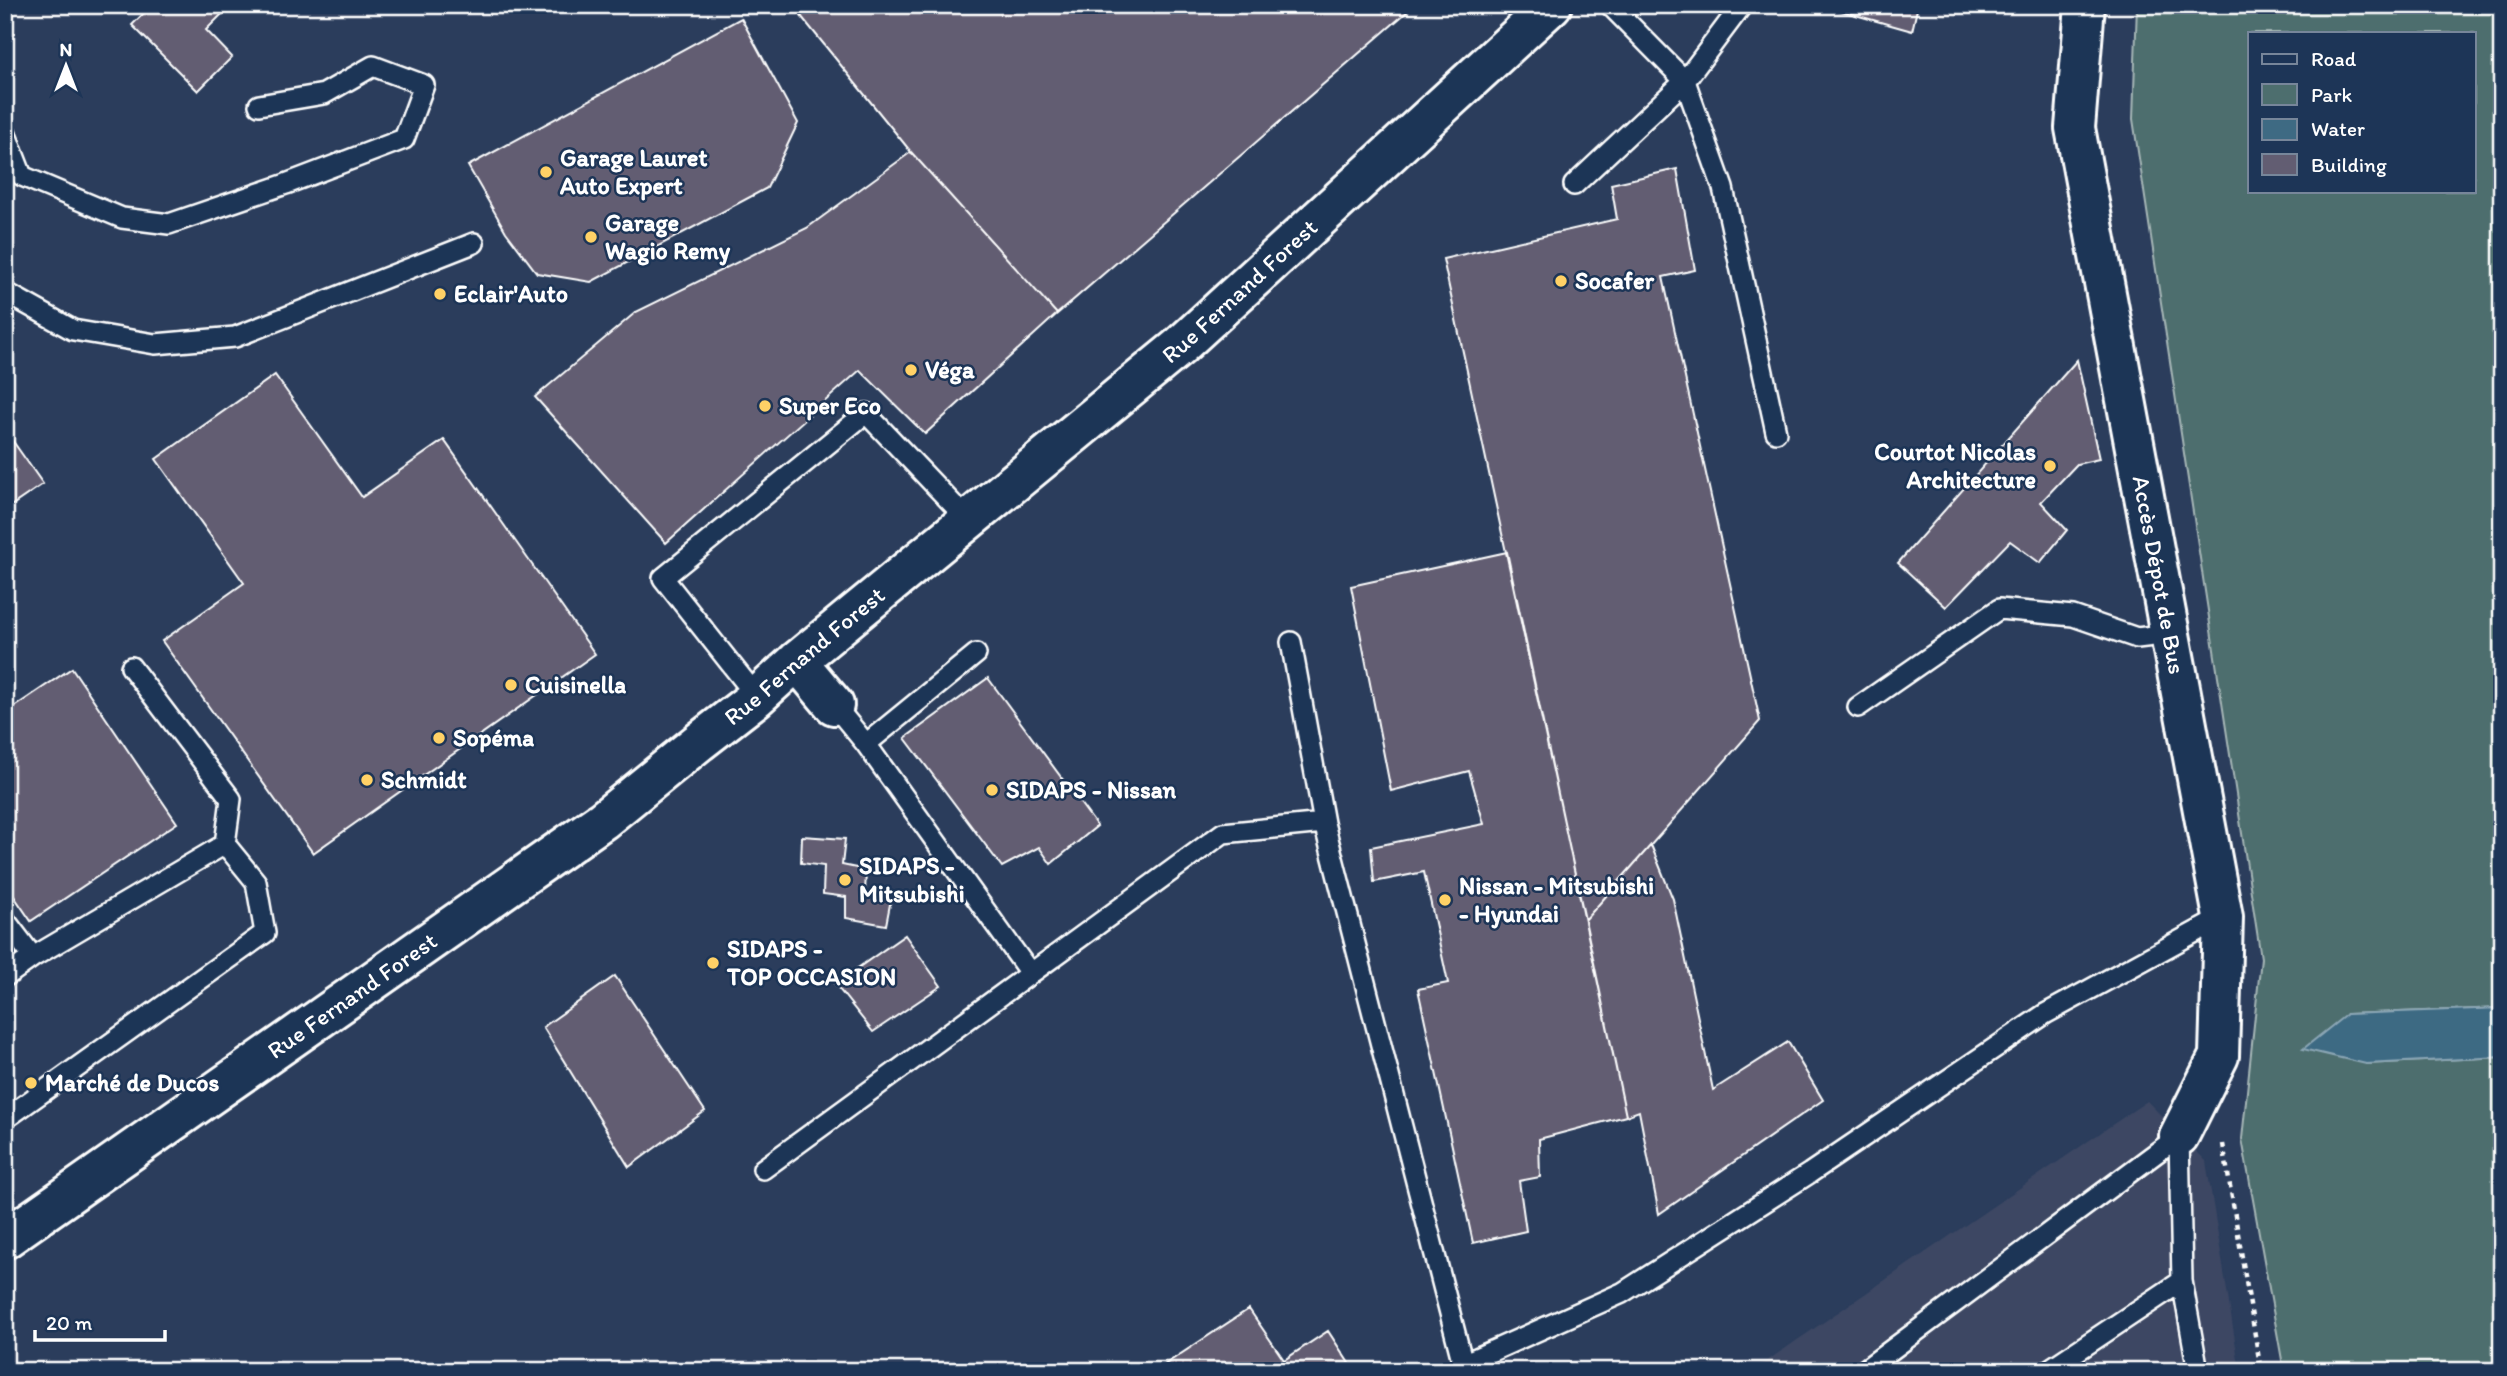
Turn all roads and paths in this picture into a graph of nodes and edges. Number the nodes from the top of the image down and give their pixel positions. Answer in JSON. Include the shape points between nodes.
{"nodes":[{"id":1,"x":1552,"y":5,"type":"edge"},
{"id":2,"x":1610,"y":5,"type":"edge"},
{"id":3,"x":1742,"y":5,"type":"edge"},
{"id":4,"x":2085,"y":5,"type":"edge"},
{"id":5,"x":1685,"y":81,"type":"junction"},
{"id":6,"x":259,"y":105,"type":"dead end"},
{"id":7,"x":5,"y":132,"type":"edge"},
{"id":8,"x":1574,"y":185,"type":"dead end"},
{"id":9,"x":474,"y":243,"type":"dead end"},
{"id":10,"x":5,"y":292,"type":"edge"},
{"id":11,"x":1776,"y":432,"type":"dead end"},
{"id":12,"x":968,"y":520,"type":"junction"},
{"id":13,"x":2170,"y":634,"type":"junction"},
{"id":14,"x":1291,"y":642,"type":"dead end"},
{"id":15,"x":976,"y":654,"type":"dead end"},
{"id":16,"x":797,"y":661,"type":"junction"},
{"id":17,"x":131,"y":667,"type":"dead end"},
{"id":18,"x":758,"y":697,"type":"junction"},
{"id":19,"x":834,"y":705,"type":"joint"},
{"id":20,"x":1858,"y":708,"type":"dead end"},
{"id":21,"x":866,"y":744,"type":"junction"},
{"id":22,"x":1324,"y":823,"type":"junction"},
{"id":23,"x":225,"y":844,"type":"junction"},
{"id":24,"x":2224,"y":917,"type":"junction"},
{"id":25,"x":5,"y":920,"type":"edge"},
{"id":26,"x":33,"y":957,"type":"junction"},
{"id":27,"x":1030,"y":973,"type":"junction"},
{"id":28,"x":5,"y":977,"type":"edge"},
{"id":29,"x":5,"y":1119,"type":"edge"},
{"id":30,"x":2179,"y":1136,"type":"junction"},
{"id":31,"x":2222,"y":1140,"type":"dead end"},
{"id":32,"x":763,"y":1169,"type":"dead end"},
{"id":33,"x":5,"y":1239,"type":"edge"},
{"id":34,"x":2182,"y":1281,"type":"junction"},
{"id":35,"x":1458,"y":1367,"type":"edge"},
{"id":36,"x":1863,"y":1371,"type":"edge"},
{"id":37,"x":2047,"y":1371,"type":"edge"},
{"id":38,"x":2198,"y":1371,"type":"edge"},
{"id":39,"x":2261,"y":1371,"type":"edge"}],
"edges":[{"from":1,"to":12,"type":"street","name":"Rue Fernand Forest","via":[[1179,347]]},
{"from":2,"to":5,"type":"lane"},
{"from":3,"to":5,"type":"lane"},
{"from":4,"to":13,"type":"street","name":"Accès Dépot de Bus","via":[[2075,128]]},
{"from":5,"to":8,"type":"lane"},
{"from":5,"to":11,"type":"lane","via":[[1723,188]]},
{"from":6,"to":7,"type":"lane","via":[[324,94],[373,66],[424,85],[404,139],[169,224],[122,218],[22,176]]},
{"from":9,"to":10,"type":"lane","via":[[235,337],[155,344],[73,330]]},
{"from":12,"to":16,"type":"street","name":"Rue Fernand Forest"},
{"from":12,"to":18,"type":"lane","via":[[866,413],[663,578]]},
{"from":13,"to":20,"type":"lane","via":[[2137,638],[2073,616],[1999,609]]},
{"from":13,"to":24,"type":"street","name":"Accès Dépot de Bus"},
{"from":14,"to":22,"type":"lane"},
{"from":15,"to":21,"type":"lane"},
{"from":16,"to":18,"type":"street","name":"Rue Fernand Forest"},
{"from":16,"to":19,"type":"street"},
{"from":17,"to":23,"type":"lane","via":[[231,799]]},
{"from":18,"to":33,"type":"street","name":"Rue Fernand Forest","via":[[603,820]]},
{"from":19,"to":21,"type":"lane"},
{"from":21,"to":27,"type":"lane"},
{"from":22,"to":27,"type":"lane","via":[[1223,833]]},
{"from":22,"to":35,"type":"lane"},
{"from":23,"to":26,"type":"lane"},
{"from":23,"to":29,"type":"lane","via":[[256,882],[265,933]]},
{"from":24,"to":30,"type":"street","name":"Accès Dépot de Bus","via":[[2219,1056]]},
{"from":24,"to":35,"type":"lane","via":[[2045,1014],[1622,1293]]},
{"from":25,"to":26,"type":"lane"},
{"from":26,"to":28,"type":"lane"},
{"from":27,"to":32,"type":"lane"},
{"from":30,"to":34,"type":"lane"},
{"from":30,"to":36,"type":"lane"},
{"from":31,"to":39,"type":"path"},
{"from":34,"to":37,"type":"lane"},
{"from":34,"to":38,"type":"lane"}]}
